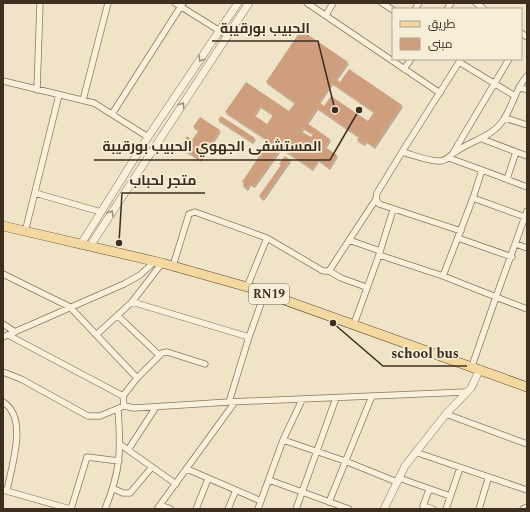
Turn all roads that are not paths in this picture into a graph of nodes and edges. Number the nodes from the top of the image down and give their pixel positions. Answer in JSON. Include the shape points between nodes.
{"nodes":[{"id":1,"x":40,"y":3,"type":"edge"},
{"id":2,"x":108,"y":3,"type":"edge"},
{"id":3,"x":175,"y":3,"type":"edge"},
{"id":4,"x":238,"y":3,"type":"edge"},
{"id":5,"x":249,"y":3,"type":"edge"},
{"id":6,"x":307,"y":3,"type":"edge"},
{"id":7,"x":333,"y":3,"type":"edge"},
{"id":8,"x":382,"y":3,"type":"edge"},
{"id":9,"x":182,"y":5,"type":"edge"},
{"id":10,"x":392,"y":9,"type":"edge"},
{"id":11,"x":326,"y":15,"type":"junction"},
{"id":12,"x":220,"y":31,"type":"junction"},
{"id":13,"x":228,"y":36,"type":"junction"},
{"id":14,"x":410,"y":60,"type":"edge"},
{"id":15,"x":460,"y":60,"type":"edge"},
{"id":16,"x":508,"y":60,"type":"edge"},
{"id":17,"x":404,"y":69,"type":"junction"},
{"id":18,"x":527,"y":76,"type":"edge"},
{"id":19,"x":3,"y":82,"type":"edge"},
{"id":20,"x":494,"y":84,"type":"junction"},
{"id":21,"x":519,"y":88,"type":"junction"},
{"id":22,"x":37,"y":90,"type":"junction"},
{"id":23,"x":527,"y":90,"type":"edge"},
{"id":24,"x":440,"y":92,"type":"junction"},
{"id":25,"x":59,"y":96,"type":"junction"},
{"id":26,"x":515,"y":96,"type":"junction"},
{"id":27,"x":83,"y":100,"type":"junction"},
{"id":28,"x":112,"y":114,"type":"junction"},
{"id":29,"x":505,"y":118,"type":"junction"},
{"id":30,"x":527,"y":125,"type":"edge"},
{"id":31,"x":148,"y":137,"type":"junction"},
{"id":32,"x":482,"y":139,"type":"junction"},
{"id":33,"x":402,"y":152,"type":"junction"},
{"id":34,"x":516,"y":152,"type":"junction"},
{"id":35,"x":453,"y":153,"type":"junction"},
{"id":36,"x":527,"y":156,"type":"edge"},
{"id":37,"x":449,"y":158,"type":"junction"},
{"id":38,"x":482,"y":170,"type":"junction"},
{"id":39,"x":507,"y":179,"type":"junction"},
{"id":40,"x":527,"y":187,"type":"edge"},
{"id":41,"x":35,"y":193,"type":"junction"},
{"id":42,"x":473,"y":198,"type":"junction"},
{"id":43,"x":376,"y":199,"type":"junction"},
{"id":44,"x":393,"y":210,"type":"junction"},
{"id":45,"x":101,"y":212,"type":"junction"},
{"id":46,"x":526,"y":214,"type":"edge"},
{"id":47,"x":3,"y":226,"type":"edge"},
{"id":48,"x":461,"y":231,"type":"junction"},
{"id":49,"x":25,"y":232,"type":"junction"},
{"id":50,"x":267,"y":238,"type":"junction"},
{"id":51,"x":458,"y":238,"type":"junction"},
{"id":52,"x":349,"y":240,"type":"junction"},
{"id":53,"x":516,"y":244,"type":"junction"},
{"id":54,"x":85,"y":245,"type":"junction"},
{"id":55,"x":527,"y":248,"type":"edge"},
{"id":56,"x":379,"y":253,"type":"junction"},
{"id":57,"x":512,"y":257,"type":"junction"},
{"id":58,"x":158,"y":263,"type":"junction"},
{"id":59,"x":173,"y":266,"type":"junction"},
{"id":60,"x":329,"y":271,"type":"junction"},
{"id":61,"x":3,"y":274,"type":"edge"},
{"id":62,"x":443,"y":276,"type":"junction"},
{"id":63,"x":247,"y":287,"type":"junction"},
{"id":64,"x":366,"y":287,"type":"junction"},
{"id":65,"x":265,"y":292,"type":"junction"},
{"id":66,"x":496,"y":297,"type":"junction"},
{"id":67,"x":132,"y":302,"type":"junction"},
{"id":68,"x":70,"y":307,"type":"junction"},
{"id":69,"x":527,"y":309,"type":"edge"},
{"id":70,"x":118,"y":316,"type":"junction"},
{"id":71,"x":3,"y":324,"type":"edge"},
{"id":72,"x":354,"y":324,"type":"junction"},
{"id":73,"x":15,"y":332,"type":"junction"},
{"id":74,"x":96,"y":335,"type":"junction"},
{"id":75,"x":6,"y":336,"type":"edge"},
{"id":76,"x":249,"y":337,"type":"junction"},
{"id":77,"x":160,"y":355,"type":"junction"},
{"id":78,"x":205,"y":364,"type":"dead end"},
{"id":79,"x":476,"y":368,"type":"junction"},
{"id":80,"x":3,"y":372,"type":"edge"},
{"id":81,"x":137,"y":378,"type":"junction"},
{"id":82,"x":527,"y":387,"type":"edge"},
{"id":83,"x":466,"y":392,"type":"junction"},
{"id":84,"x":123,"y":396,"type":"junction"},
{"id":85,"x":372,"y":396,"type":"junction"},
{"id":86,"x":336,"y":398,"type":"junction"},
{"id":87,"x":302,"y":400,"type":"junction"},
{"id":88,"x":3,"y":402,"type":"edge"},
{"id":89,"x":232,"y":402,"type":"junction"},
{"id":90,"x":124,"y":406,"type":"junction"},
{"id":91,"x":156,"y":407,"type":"junction"},
{"id":92,"x":118,"y":409,"type":"junction"},
{"id":93,"x":446,"y":414,"type":"junction"},
{"id":94,"x":283,"y":440,"type":"junction"},
{"id":95,"x":527,"y":444,"type":"edge"},
{"id":96,"x":121,"y":445,"type":"junction"},
{"id":97,"x":128,"y":450,"type":"junction"},
{"id":98,"x":317,"y":452,"type":"junction"},
{"id":99,"x":415,"y":452,"type":"junction"},
{"id":100,"x":119,"y":461,"type":"junction"},
{"id":101,"x":345,"y":461,"type":"junction"},
{"id":102,"x":152,"y":467,"type":"junction"},
{"id":103,"x":460,"y":468,"type":"junction"},
{"id":104,"x":187,"y":469,"type":"junction"},
{"id":105,"x":208,"y":479,"type":"junction"},
{"id":106,"x":488,"y":479,"type":"junction"},
{"id":107,"x":269,"y":480,"type":"junction"},
{"id":108,"x":398,"y":480,"type":"junction"},
{"id":109,"x":176,"y":484,"type":"junction"},
{"id":110,"x":114,"y":488,"type":"junction"},
{"id":111,"x":236,"y":490,"type":"junction"},
{"id":112,"x":429,"y":490,"type":"junction"},
{"id":113,"x":527,"y":490,"type":"edge"},
{"id":114,"x":5,"y":491,"type":"edge"},
{"id":115,"x":303,"y":492,"type":"junction"},
{"id":116,"x":450,"y":496,"type":"junction"},
{"id":117,"x":261,"y":501,"type":"junction"},
{"id":118,"x":329,"y":502,"type":"junction"},
{"id":119,"x":159,"y":507,"type":"edge"},
{"id":120,"x":423,"y":507,"type":"edge"},
{"id":121,"x":527,"y":507,"type":"edge"},
{"id":122,"x":67,"y":508,"type":"edge"},
{"id":123,"x":340,"y":508,"type":"edge"},
{"id":124,"x":105,"y":509,"type":"edge"},
{"id":125,"x":171,"y":509,"type":"edge"},
{"id":126,"x":196,"y":509,"type":"edge"},
{"id":127,"x":228,"y":509,"type":"edge"},
{"id":128,"x":258,"y":509,"type":"edge"},
{"id":129,"x":296,"y":509,"type":"edge"},
{"id":130,"x":349,"y":509,"type":"edge"},
{"id":131,"x":384,"y":509,"type":"edge"},
{"id":132,"x":433,"y":509,"type":"edge"},
{"id":133,"x":446,"y":509,"type":"edge"},
{"id":134,"x":479,"y":509,"type":"edge"},
{"id":135,"x":523,"y":509,"type":"edge"}],
"edges":[{"from":1,"to":22,"type":"street"},
{"from":2,"to":27,"type":"street"},
{"from":3,"to":9,"type":"street"},
{"from":4,"to":12,"type":"street"},
{"from":5,"to":13,"type":"street"},
{"from":6,"to":11,"type":"street"},
{"from":7,"to":11,"type":"street"},
{"from":8,"to":10,"type":"street"},
{"from":9,"to":12,"type":"street"},
{"from":9,"to":28,"type":"street"},
{"from":11,"to":17,"type":"street"},
{"from":12,"to":13,"type":"street"},
{"from":12,"to":31,"type":"street","one_way":true},
{"from":54,"to":13,"type":"street","one_way":true},
{"from":14,"to":17,"type":"street"},
{"from":15,"to":20,"type":"street"},
{"from":15,"to":24,"type":"street"},
{"from":16,"to":20,"type":"street"},
{"from":17,"to":24,"type":"street"},
{"from":18,"to":21,"type":"street"},
{"from":19,"to":22,"type":"street"},
{"from":20,"to":26,"type":"street"},
{"from":20,"to":35,"type":"street"},
{"from":21,"to":23,"type":"street"},
{"from":21,"to":26,"type":"street"},
{"from":22,"to":25,"type":"street"},
{"from":24,"to":33,"type":"street"},
{"from":25,"to":27,"type":"street"},
{"from":25,"to":41,"type":"street"},
{"from":26,"to":29,"type":"street"},
{"from":27,"to":28,"type":"street","via":[[99,105]]},
{"from":28,"to":31,"type":"street"},
{"from":29,"to":30,"type":"street"},
{"from":29,"to":32,"type":"street","via":[[499,127]]},
{"from":31,"to":45,"type":"street"},
{"from":32,"to":34,"type":"street"},
{"from":32,"to":35,"type":"street"},
{"from":33,"to":37,"type":"street","via":[[436,161]]},
{"from":33,"to":43,"type":"street","via":[[377,192]]},
{"from":34,"to":36,"type":"street"},
{"from":34,"to":39,"type":"street"},
{"from":35,"to":37,"type":"street"},
{"from":37,"to":38,"type":"street"},
{"from":38,"to":39,"type":"street"},
{"from":38,"to":42,"type":"street"},
{"from":39,"to":40,"type":"street"},
{"from":41,"to":45,"type":"street"},
{"from":41,"to":49,"type":"street"},
{"from":42,"to":46,"type":"street"},
{"from":42,"to":48,"type":"street"},
{"from":43,"to":44,"type":"street","via":[[379,204]]},
{"from":43,"to":52,"type":"street"},
{"from":44,"to":48,"type":"street"},
{"from":44,"to":56,"type":"street"},
{"from":45,"to":54,"type":"street"},
{"from":46,"to":53,"type":"street"},
{"from":47,"to":49,"type":"main road","number":"RN19"},
{"from":48,"to":51,"type":"street"},
{"from":49,"to":54,"type":"main road","number":"RN19"},
{"from":50,"to":59,"type":"street","via":[[199,212],[192,212],[189,214]]},
{"from":50,"to":60,"type":"street","via":[[323,271]]},
{"from":50,"to":63,"type":"street"},
{"from":51,"to":57,"type":"street"},
{"from":51,"to":62,"type":"street"},
{"from":52,"to":56,"type":"street"},
{"from":52,"to":60,"type":"street"},
{"from":53,"to":55,"type":"street"},
{"from":53,"to":57,"type":"street"},
{"from":54,"to":58,"type":"main road","number":"RN19"},
{"from":56,"to":62,"type":"street"},
{"from":56,"to":64,"type":"street"},
{"from":57,"to":66,"type":"street"},
{"from":58,"to":59,"type":"main road","number":"RN19"},
{"from":58,"to":67,"type":"street"},
{"from":58,"to":68,"type":"street","via":[[140,275]]},
{"from":59,"to":63,"type":"main road","number":"RN19"},
{"from":60,"to":64,"type":"street"},
{"from":61,"to":68,"type":"street"},
{"from":62,"to":66,"type":"street"},
{"from":63,"to":65,"type":"main road","number":"RN19"},
{"from":64,"to":72,"type":"street"},
{"from":65,"to":72,"type":"main road","number":"RN19"},
{"from":65,"to":76,"type":"street"},
{"from":66,"to":69,"type":"street"},
{"from":66,"to":79,"type":"street"},
{"from":67,"to":70,"type":"street"},
{"from":67,"to":76,"type":"street"},
{"from":68,"to":73,"type":"street"},
{"from":68,"to":74,"type":"street"},
{"from":70,"to":74,"type":"street"},
{"from":70,"to":77,"type":"street"},
{"from":71,"to":73,"type":"street"},
{"from":72,"to":79,"type":"main road","number":"RN19"},
{"from":73,"to":75,"type":"street"},
{"from":74,"to":81,"type":"street"},
{"from":75,"to":84,"type":"street"},
{"from":76,"to":89,"type":"street"},
{"from":77,"to":78,"type":"street","via":[[167,352]]},
{"from":77,"to":81,"type":"street"},
{"from":79,"to":82,"type":"main road","number":"RN19"},
{"from":79,"to":83,"type":"street","via":[[475,381]]},
{"from":80,"to":92,"type":"street","via":[[21,379],[88,416],[100,416]]},
{"from":81,"to":84,"type":"street"},
{"from":83,"to":85,"type":"street"},
{"from":83,"to":93,"type":"street"},
{"from":84,"to":90,"type":"street"},
{"from":85,"to":86,"type":"street"},
{"from":85,"to":101,"type":"street"},
{"from":86,"to":87,"type":"street"},
{"from":86,"to":98,"type":"street"},
{"from":87,"to":89,"type":"street"},
{"from":87,"to":94,"type":"street"},
{"from":88,"to":114,"type":"street","via":[[11,408],[18,431]]},
{"from":89,"to":91,"type":"street"},
{"from":89,"to":104,"type":"street"},
{"from":90,"to":91,"type":"street"},
{"from":90,"to":92,"type":"street"},
{"from":91,"to":97,"type":"street"},
{"from":92,"to":96,"type":"street"},
{"from":93,"to":95,"type":"street"},
{"from":93,"to":99,"type":"street"},
{"from":94,"to":98,"type":"street"},
{"from":94,"to":107,"type":"street"},
{"from":96,"to":97,"type":"street"},
{"from":96,"to":100,"type":"street"},
{"from":97,"to":102,"type":"street"},
{"from":98,"to":101,"type":"street"},
{"from":98,"to":115,"type":"street"},
{"from":99,"to":103,"type":"street"},
{"from":99,"to":108,"type":"street"},
{"from":100,"to":110,"type":"street"},
{"from":100,"to":122,"type":"street","via":[[87,457]]},
{"from":101,"to":108,"type":"street"},
{"from":101,"to":118,"type":"street"},
{"from":102,"to":109,"type":"street"},
{"from":102,"to":110,"type":"street","via":[[130,493],[123,494]]},
{"from":103,"to":106,"type":"street"},
{"from":103,"to":116,"type":"street"},
{"from":104,"to":105,"type":"street"},
{"from":104,"to":109,"type":"street"},
{"from":105,"to":111,"type":"street"},
{"from":105,"to":126,"type":"street"},
{"from":106,"to":113,"type":"street"},
{"from":106,"to":134,"type":"street"},
{"from":107,"to":115,"type":"street"},
{"from":107,"to":117,"type":"street"},
{"from":108,"to":112,"type":"street"},
{"from":108,"to":131,"type":"street"},
{"from":109,"to":119,"type":"street"},
{"from":110,"to":124,"type":"street"},
{"from":111,"to":117,"type":"street"},
{"from":111,"to":127,"type":"street"},
{"from":112,"to":116,"type":"street"},
{"from":112,"to":120,"type":"street"},
{"from":114,"to":122,"type":"street"},
{"from":115,"to":118,"type":"street"},
{"from":115,"to":129,"type":"street"},
{"from":116,"to":133,"type":"street"},
{"from":117,"to":128,"type":"street"},
{"from":118,"to":123,"type":"street"},
{"from":119,"to":125,"type":"street"},
{"from":120,"to":132,"type":"street"},
{"from":121,"to":135,"type":"street"},
{"from":123,"to":130,"type":"street"}]}
